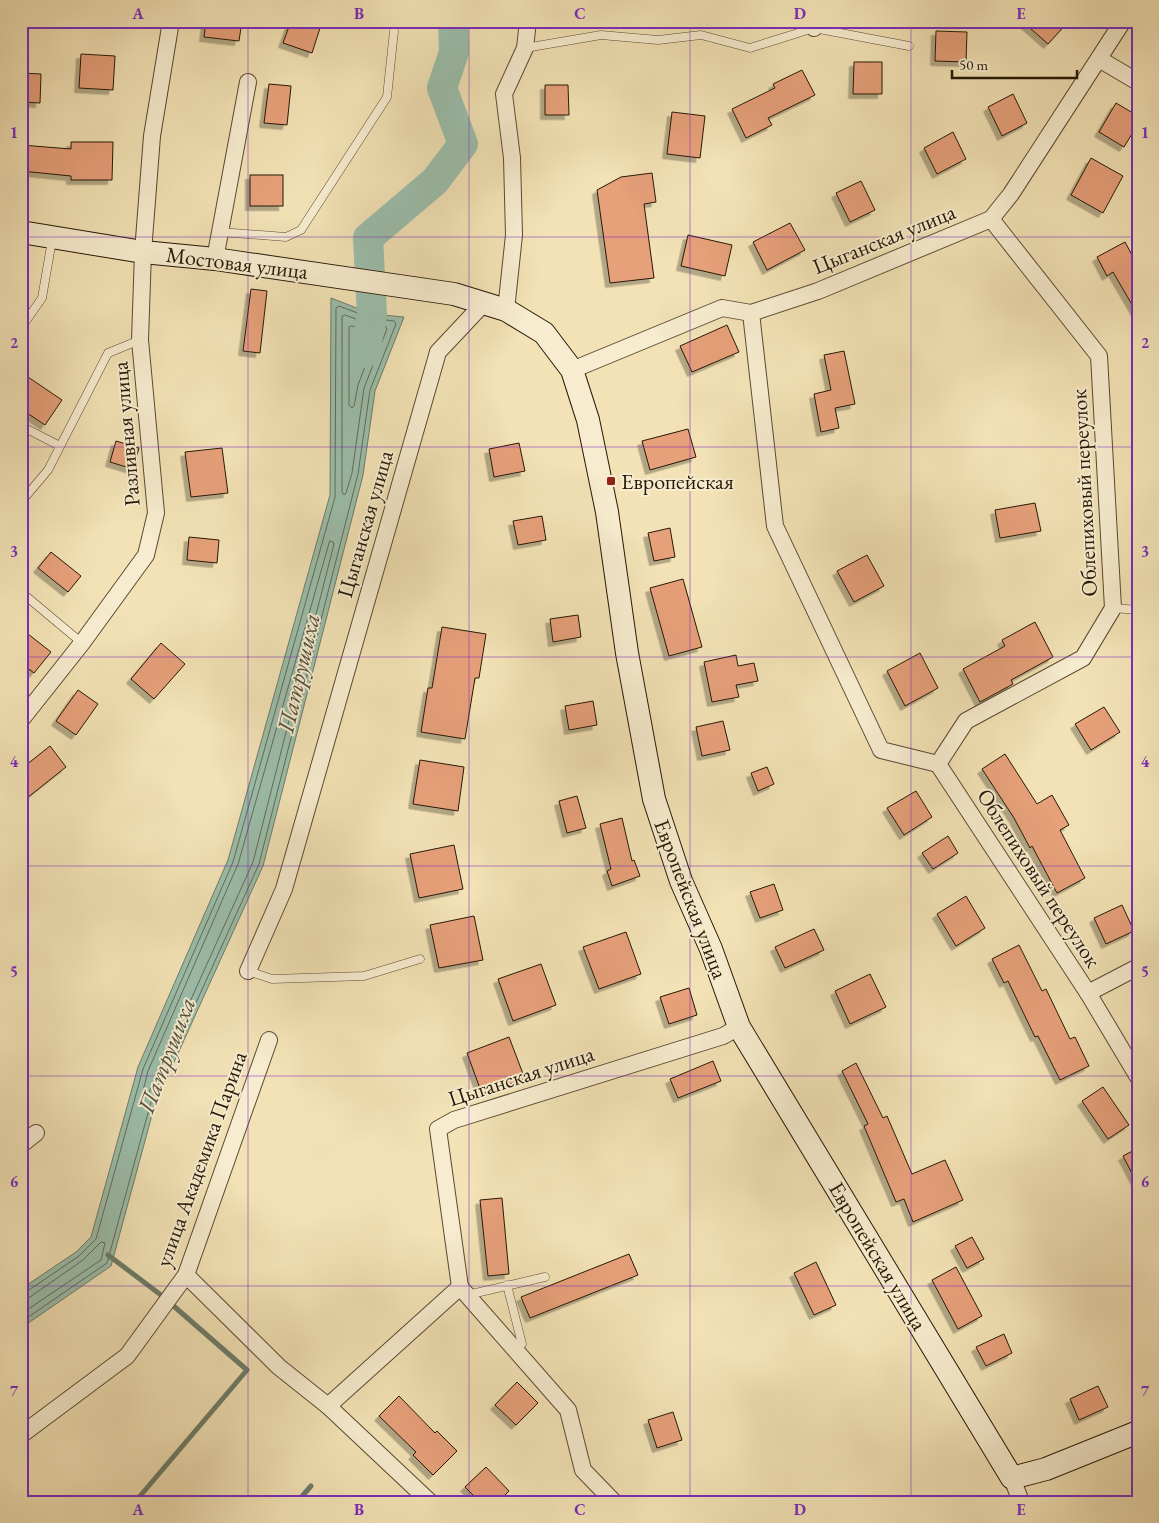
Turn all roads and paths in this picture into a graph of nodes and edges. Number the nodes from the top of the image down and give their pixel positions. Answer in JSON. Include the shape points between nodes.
{"nodes":[{"id":1,"x":171,"y":21,"type":"edge"},
{"id":2,"x":528,"y":21,"type":"edge"},
{"id":3,"x":1123,"y":21,"type":"edge"},
{"id":4,"x":814,"y":24,"type":"edge"},
{"id":5,"x":394,"y":31,"type":"dead end"},
{"id":6,"x":908,"y":46,"type":"dead end"},
{"id":7,"x":525,"y":48,"type":"junction"},
{"id":8,"x":1099,"y":59,"type":"junction"},
{"id":9,"x":248,"y":82,"type":"dead end"},
{"id":10,"x":1138,"y":82,"type":"edge"},
{"id":11,"x":991,"y":219,"type":"junction"},
{"id":12,"x":21,"y":232,"type":"edge"},
{"id":13,"x":219,"y":232,"type":"junction"},
{"id":14,"x":52,"y":237,"type":"junction"},
{"id":15,"x":143,"y":252,"type":"junction"},
{"id":16,"x":215,"y":259,"type":"junction"},
{"id":17,"x":454,"y":294,"type":"joint"},
{"id":18,"x":484,"y":303,"type":"junction"},
{"id":19,"x":506,"y":310,"type":"junction"},
{"id":20,"x":751,"y":313,"type":"junction"},
{"id":21,"x":21,"y":328,"type":"edge"},
{"id":22,"x":140,"y":340,"type":"junction"},
{"id":23,"x":572,"y":370,"type":"junction"},
{"id":24,"x":21,"y":426,"type":"edge"},
{"id":25,"x":60,"y":446,"type":"junction"},
{"id":26,"x":21,"y":502,"type":"edge"},
{"id":27,"x":21,"y":592,"type":"edge"},
{"id":28,"x":1114,"y":608,"type":"junction"},
{"id":29,"x":1138,"y":610,"type":"edge"},
{"id":30,"x":82,"y":643,"type":"junction"},
{"id":31,"x":21,"y":720,"type":"edge"},
{"id":32,"x":938,"y":764,"type":"junction"},
{"id":33,"x":420,"y":959,"type":"dead end"},
{"id":34,"x":1138,"y":967,"type":"edge"},
{"id":35,"x":248,"y":971,"type":"joint"},
{"id":36,"x":1088,"y":993,"type":"junction"},
{"id":37,"x":740,"y":1027,"type":"junction"},
{"id":38,"x":269,"y":1040,"type":"dead end"},
{"id":39,"x":1138,"y":1078,"type":"edge"},
{"id":40,"x":36,"y":1133,"type":"dead end"},
{"id":41,"x":21,"y":1145,"type":"edge"},
{"id":42,"x":186,"y":1276,"type":"junction"},
{"id":43,"x":545,"y":1277,"type":"dead end"},
{"id":44,"x":507,"y":1285,"type":"junction"},
{"id":45,"x":463,"y":1291,"type":"junction"},
{"id":46,"x":515,"y":1350,"type":"junction"},
{"id":47,"x":328,"y":1406,"type":"junction"},
{"id":48,"x":1138,"y":1432,"type":"edge"},
{"id":49,"x":21,"y":1435,"type":"edge"},
{"id":50,"x":1012,"y":1478,"type":"junction"},
{"id":51,"x":430,"y":1502,"type":"edge"},
{"id":52,"x":614,"y":1502,"type":"edge"},
{"id":53,"x":1021,"y":1502,"type":"edge"}],
"edges":[{"from":1,"to":15,"type":"street","name":"Разливная улица","via":[[152,136]]},
{"from":2,"to":7,"type":"street"},
{"from":3,"to":8,"type":"street","name":"Цыганская улица"},
{"from":4,"to":6,"type":"lane"},
{"from":4,"to":7,"type":"lane","via":[[750,48],[701,35],[658,40],[600,35]]},
{"from":5,"to":13,"type":"lane","via":[[387,97],[301,230],[286,237]]},
{"from":7,"to":19,"type":"street","via":[[504,94],[512,158],[514,235]]},
{"from":8,"to":10,"type":"street"},
{"from":8,"to":11,"type":"street","name":"Цыганская улица","via":[[1011,194]]},
{"from":9,"to":13,"type":"street"},
{"from":11,"to":20,"type":"street","name":"Цыганская улица","via":[[818,291]]},
{"from":11,"to":28,"type":"street","name":"Облепиховый переулок","via":[[1099,356]]},
{"from":12,"to":14,"type":"street","name":"Мостовая улица"},
{"from":13,"to":16,"type":"street"},
{"from":14,"to":15,"type":"street","name":"Мостовая улица"},
{"from":14,"to":21,"type":"lane","via":[[42,298]]},
{"from":15,"to":16,"type":"street","name":"Мостовая улица"},
{"from":15,"to":22,"type":"street","name":"Разливная улица"},
{"from":16,"to":17,"type":"street","name":"Мостовая улица"},
{"from":17,"to":18,"type":"street","name":"Европейская улица"},
{"from":18,"to":19,"type":"street","name":"Европейская улица"},
{"from":18,"to":35,"type":"street","name":"Цыганская улица","via":[[438,352],[284,889]]},
{"from":19,"to":23,"type":"street","name":"Европейская улица","via":[[544,333]]},
{"from":20,"to":23,"type":"street","name":"Цыганская улица","via":[[722,308]]},
{"from":20,"to":32,"type":"street","via":[[775,526],[881,750]]},
{"from":22,"to":25,"type":"lane","via":[[108,353]]},
{"from":22,"to":30,"type":"street","name":"Разливная улица","via":[[156,513],[146,555]]},
{"from":23,"to":37,"type":"street","name":"Европейская улица","via":[[588,420],[602,484],[627,653],[654,799],[681,881]]},
{"from":24,"to":25,"type":"lane"},
{"from":25,"to":26,"type":"lane","via":[[48,470]]},
{"from":27,"to":30,"type":"lane"},
{"from":28,"to":29,"type":"lane"},
{"from":28,"to":32,"type":"street","name":"Облепиховый переулок","via":[[1082,658],[966,721]]},
{"from":30,"to":31,"type":"street","name":"Разливная улица"},
{"from":32,"to":36,"type":"street","name":"Облепиховый переулок"},
{"from":33,"to":35,"type":"lane","via":[[364,976],[272,979]]},
{"from":34,"to":36,"type":"street"},
{"from":36,"to":39,"type":"street","name":"Облепиховый переулок"},
{"from":37,"to":45,"type":"street","name":"Цыганская улица","via":[[723,1036],[454,1120],[438,1128]]},
{"from":37,"to":50,"type":"street","name":"Европейская улица"},
{"from":38,"to":42,"type":"street","name":"улица Академика Парина"},
{"from":40,"to":41,"type":"street"},
{"from":42,"to":47,"type":"street","via":[[279,1367]]},
{"from":42,"to":49,"type":"street","name":"улица Академика Парина","via":[[127,1356]]},
{"from":43,"to":44,"type":"lane"},
{"from":44,"to":45,"type":"lane"},
{"from":44,"to":46,"type":"lane","via":[[522,1344]]},
{"from":45,"to":46,"type":"street"},
{"from":45,"to":47,"type":"street"},
{"from":46,"to":52,"type":"street","via":[[568,1410],[583,1470]]},
{"from":47,"to":51,"type":"street"},
{"from":48,"to":50,"type":"street","via":[[1046,1469]]},
{"from":50,"to":53,"type":"street","name":"Европейская улица"}]}
